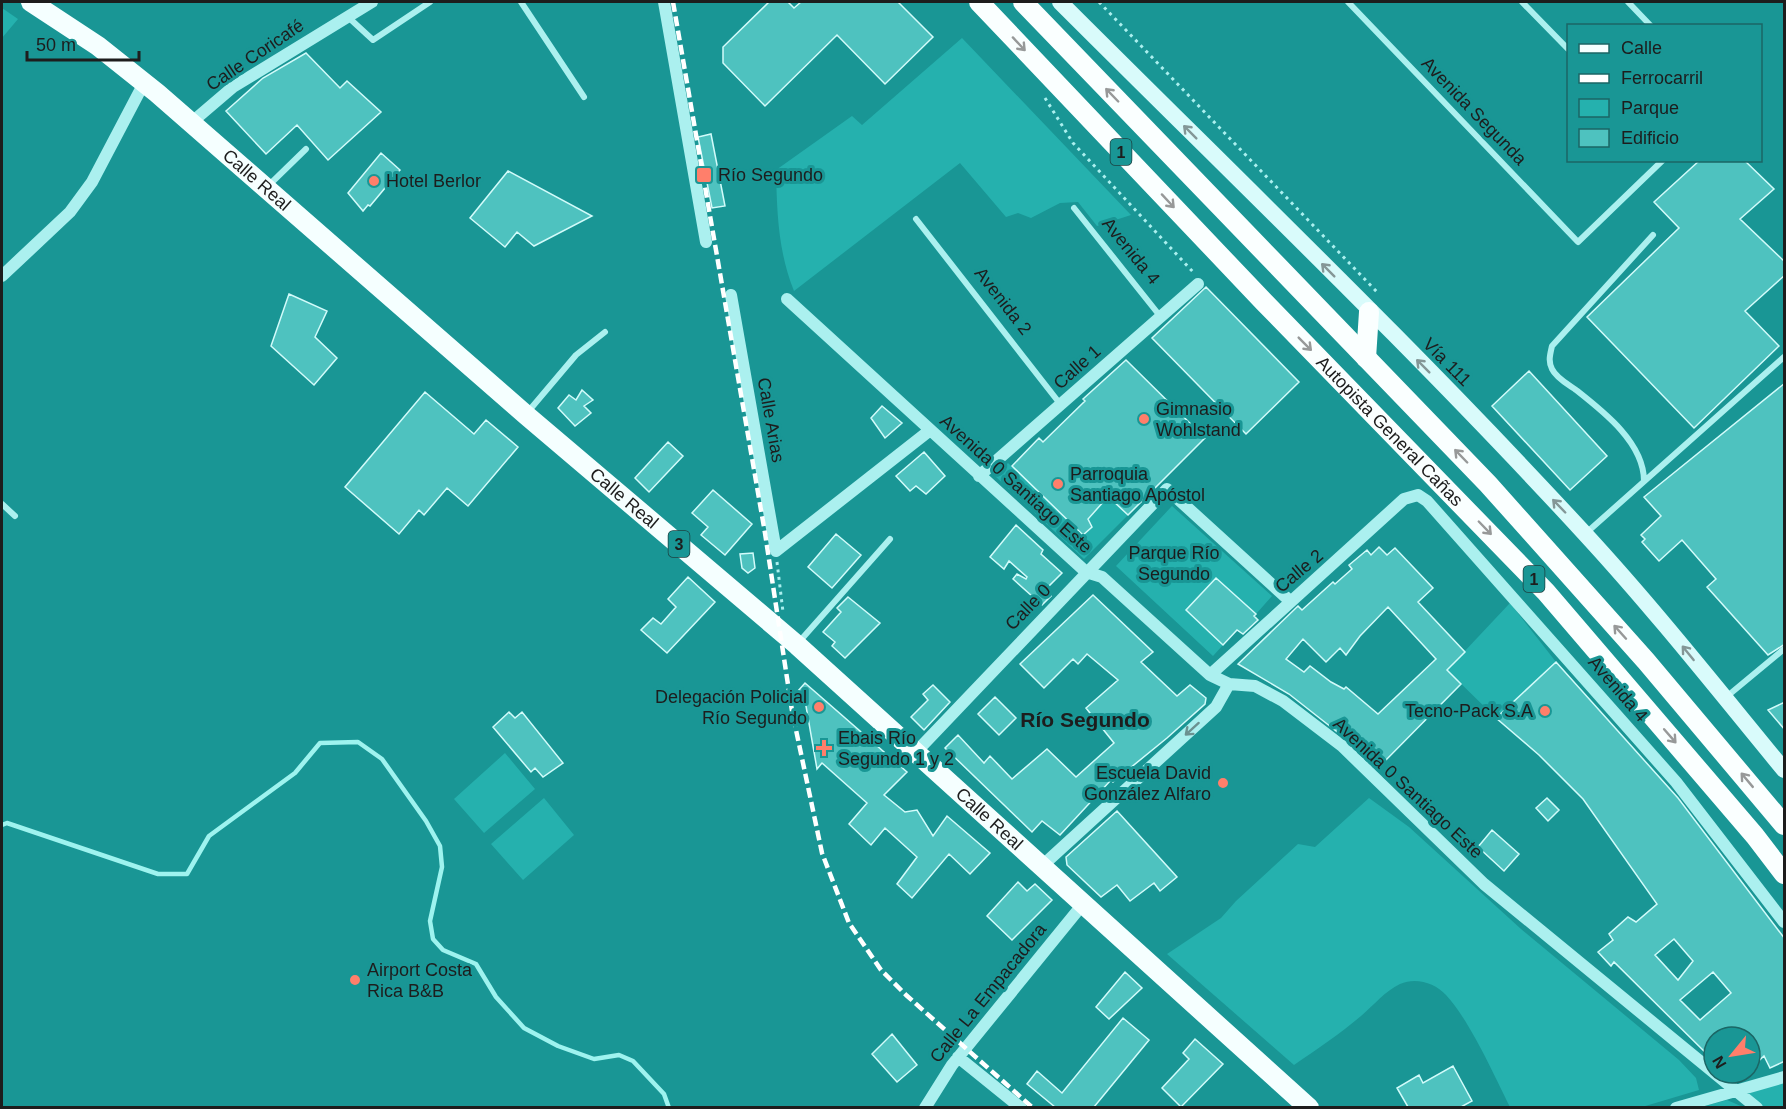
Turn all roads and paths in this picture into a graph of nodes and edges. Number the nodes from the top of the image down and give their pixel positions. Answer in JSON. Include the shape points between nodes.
{"nodes":[{"id":1,"x":32,"y":2,"type":"edge"},
{"id":2,"x":372,"y":2,"type":"edge"},
{"id":3,"x":430,"y":2,"type":"edge"},
{"id":4,"x":520,"y":2,"type":"edge"},
{"id":5,"x":664,"y":2,"type":"edge"},
{"id":6,"x":979,"y":2,"type":"edge"},
{"id":7,"x":1023,"y":2,"type":"edge"},
{"id":8,"x":1060,"y":2,"type":"edge"},
{"id":9,"x":1099,"y":2,"type":"edge"},
{"id":10,"x":1348,"y":2,"type":"edge"},
{"id":11,"x":1522,"y":2,"type":"edge"},
{"id":12,"x":1628,"y":2,"type":"edge"},
{"id":13,"x":347,"y":16,"type":"junction"},
{"id":14,"x":1649,"y":24,"type":"edge"},
{"id":15,"x":1567,"y":47,"type":"edge"},
{"id":16,"x":144,"y":82,"type":"junction"},
{"id":17,"x":1041,"y":91,"type":"dead end"},
{"id":18,"x":584,"y":97,"type":"dead end"},
{"id":19,"x":192,"y":122,"type":"junction"},
{"id":20,"x":306,"y":150,"type":"dead end"},
{"id":21,"x":1661,"y":162,"type":"edge"},
{"id":22,"x":266,"y":187,"type":"junction"},
{"id":23,"x":1074,"y":208,"type":"dead end"},
{"id":24,"x":916,"y":219,"type":"dead end"},
{"id":25,"x":1653,"y":235,"type":"dead end"},
{"id":26,"x":706,"y":242,"type":"dead end"},
{"id":27,"x":2,"y":276,"type":"edge"},
{"id":28,"x":1198,"y":284,"type":"joint"},
{"id":29,"x":732,"y":295,"type":"dead end"},
{"id":30,"x":787,"y":299,"type":"dead end"},
{"id":31,"x":1377,"y":306,"type":"junction"},
{"id":32,"x":1161,"y":317,"type":"junction"},
{"id":33,"x":605,"y":332,"type":"dead end"},
{"id":34,"x":1785,"y":357,"type":"edge"},
{"id":35,"x":1366,"y":358,"type":"junction"},
{"id":36,"x":1061,"y":405,"type":"junction"},
{"id":37,"x":526,"y":415,"type":"junction"},
{"id":38,"x":929,"y":431,"type":"junction"},
{"id":39,"x":979,"y":476,"type":"junction"},
{"id":40,"x":1644,"y":481,"type":"junction"},
{"id":41,"x":1411,"y":495,"type":"joint"},
{"id":42,"x":2,"y":504,"type":"edge"},
{"id":43,"x":15,"y":516,"type":"dead end"},
{"id":44,"x":1585,"y":534,"type":"junction"},
{"id":45,"x":890,"y":539,"type":"dead end"},
{"id":46,"x":776,"y":551,"type":"junction"},
{"id":47,"x":1086,"y":572,"type":"junction"},
{"id":48,"x":1290,"y":601,"type":"junction"},
{"id":49,"x":791,"y":640,"type":"junction"},
{"id":50,"x":1785,"y":649,"type":"edge"},
{"id":51,"x":1210,"y":675,"type":"junction"},
{"id":52,"x":1229,"y":684,"type":"junction"},
{"id":53,"x":1725,"y":698,"type":"junction"},
{"id":54,"x":917,"y":751,"type":"junction"},
{"id":55,"x":1785,"y":770,"type":"edge"},
{"id":56,"x":1785,"y":825,"type":"edge"},
{"id":57,"x":1042,"y":866,"type":"junction"},
{"id":58,"x":1785,"y":874,"type":"edge"},
{"id":59,"x":1083,"y":904,"type":"junction"},
{"id":60,"x":1785,"y":922,"type":"edge"},
{"id":61,"x":958,"y":1057,"type":"junction"},
{"id":62,"x":1785,"y":1077,"type":"edge"},
{"id":63,"x":1736,"y":1091,"type":"junction"},
{"id":64,"x":925,"y":1107,"type":"edge"},
{"id":65,"x":1021,"y":1107,"type":"edge"},
{"id":66,"x":1309,"y":1107,"type":"edge"},
{"id":67,"x":1676,"y":1107,"type":"edge"},
{"id":68,"x":1757,"y":1107,"type":"edge"}],
"edges":[{"from":1,"to":16,"type":"main road","name":"Calle Real","number":"3"},
{"from":2,"to":13,"type":"street","name":"Calle Coricafé"},
{"from":3,"to":13,"type":"lane","via":[[373,40]]},
{"from":4,"to":18,"type":"lane"},
{"from":5,"to":26,"type":"street"},
{"from":6,"to":58,"type":"highway","name":"Autopista General Cañas","number":"1","one_way":true,"via":[[1546,592]]},
{"from":35,"to":7,"type":"highway","name":"Autopista General Cañas","number":"1","one_way":true},
{"from":31,"to":8,"type":"main road","name":"Vía 111","one_way":true},
{"from":9,"to":31,"type":"path"},
{"from":10,"to":21,"type":"lane","name":"Avenida Segunda","via":[[1578,242]]},
{"from":11,"to":15,"type":"lane"},
{"from":12,"to":14,"type":"lane"},
{"from":13,"to":19,"type":"street","name":"Calle Coricafé","via":[[233,87]]},
{"from":16,"to":19,"type":"main road","name":"Calle Real","number":"3"},
{"from":16,"to":27,"type":"street","via":[[92,182],[70,212]]},
{"from":17,"to":28,"type":"path","via":[[1073,143],[1197,276]]},
{"from":19,"to":22,"type":"main road","name":"Calle Real","number":"3"},
{"from":20,"to":22,"type":"lane"},
{"from":22,"to":37,"type":"main road","name":"Calle Real","number":"3"},
{"from":23,"to":32,"type":"lane","name":"Avenida 4"},
{"from":24,"to":36,"type":"lane","name":"Avenida 2"},
{"from":25,"to":40,"type":"lane","via":[[1552,346],[1549,361],[1552,372],[1592,402],[1631,441],[1644,467]]},
{"from":28,"to":32,"type":"street","name":"Calle 1"},
{"from":29,"to":46,"type":"street","name":"Calle Arias"},
{"from":30,"to":38,"type":"street","name":"Avenida 0 Santiago Este"},
{"from":31,"to":35,"type":"highway"},
{"from":44,"to":31,"type":"main road","name":"Vía 111","one_way":true},
{"from":32,"to":36,"type":"street","name":"Calle 1"},
{"from":33,"to":37,"type":"lane","via":[[576,355]]},
{"from":34,"to":40,"type":"lane"},
{"from":56,"to":35,"type":"highway","name":"Autopista General Cañas","number":"1","one_way":true,"via":[[1512,511]]},
{"from":36,"to":39,"type":"street","name":"Calle 1"},
{"from":37,"to":49,"type":"main road","name":"Calle Real","number":"3"},
{"from":38,"to":39,"type":"street","name":"Avenida 0 Santiago Este"},
{"from":38,"to":46,"type":"street"},
{"from":39,"to":47,"type":"street","name":"Avenida 0 Santiago Este"},
{"from":40,"to":44,"type":"lane"},
{"from":41,"to":48,"type":"street","name":"Calle 2"},
{"from":41,"to":60,"type":"street","name":"Avenida 4","via":[[1427,501],[1676,782]]},
{"from":42,"to":43,"type":"lane"},
{"from":53,"to":44,"type":"main road","name":"Vía 111","one_way":true},
{"from":45,"to":49,"type":"lane"},
{"from":46,"to":49,"type":"path"},
{"from":47,"to":48,"type":"street","name":"Calle 0","via":[[1167,489]]},
{"from":47,"to":51,"type":"street","name":"Avenida 0 Santiago Este","via":[[1102,577]]},
{"from":47,"to":54,"type":"street","name":"Calle 0"},
{"from":48,"to":51,"type":"street","name":"Calle 2"},
{"from":49,"to":54,"type":"main road","name":"Calle Real","number":"3"},
{"from":50,"to":53,"type":"lane"},
{"from":51,"to":52,"type":"street","name":"Avenida 0 Santiago Este"},
{"from":52,"to":57,"type":"street","one_way":true,"via":[[1216,707]]},
{"from":52,"to":63,"type":"street","name":"Avenida 0 Santiago Este","via":[[1245,684],[1265,691],[1342,746],[1484,884]]},
{"from":53,"to":55,"type":"main road","name":"Vía 111"},
{"from":54,"to":57,"type":"main road","name":"Calle Real","number":"3"},
{"from":57,"to":59,"type":"main road","name":"Calle Real","number":"3"},
{"from":59,"to":61,"type":"street","name":"Calle La Empacadora"},
{"from":59,"to":66,"type":"main road","name":"Calle Real","number":"3"},
{"from":61,"to":64,"type":"street","name":"Calle La Empacadora"},
{"from":61,"to":65,"type":"street"},
{"from":62,"to":63,"type":"street"},
{"from":63,"to":67,"type":"street"},
{"from":63,"to":68,"type":"street","name":"Avenida 0 Santiago Este"}]}
